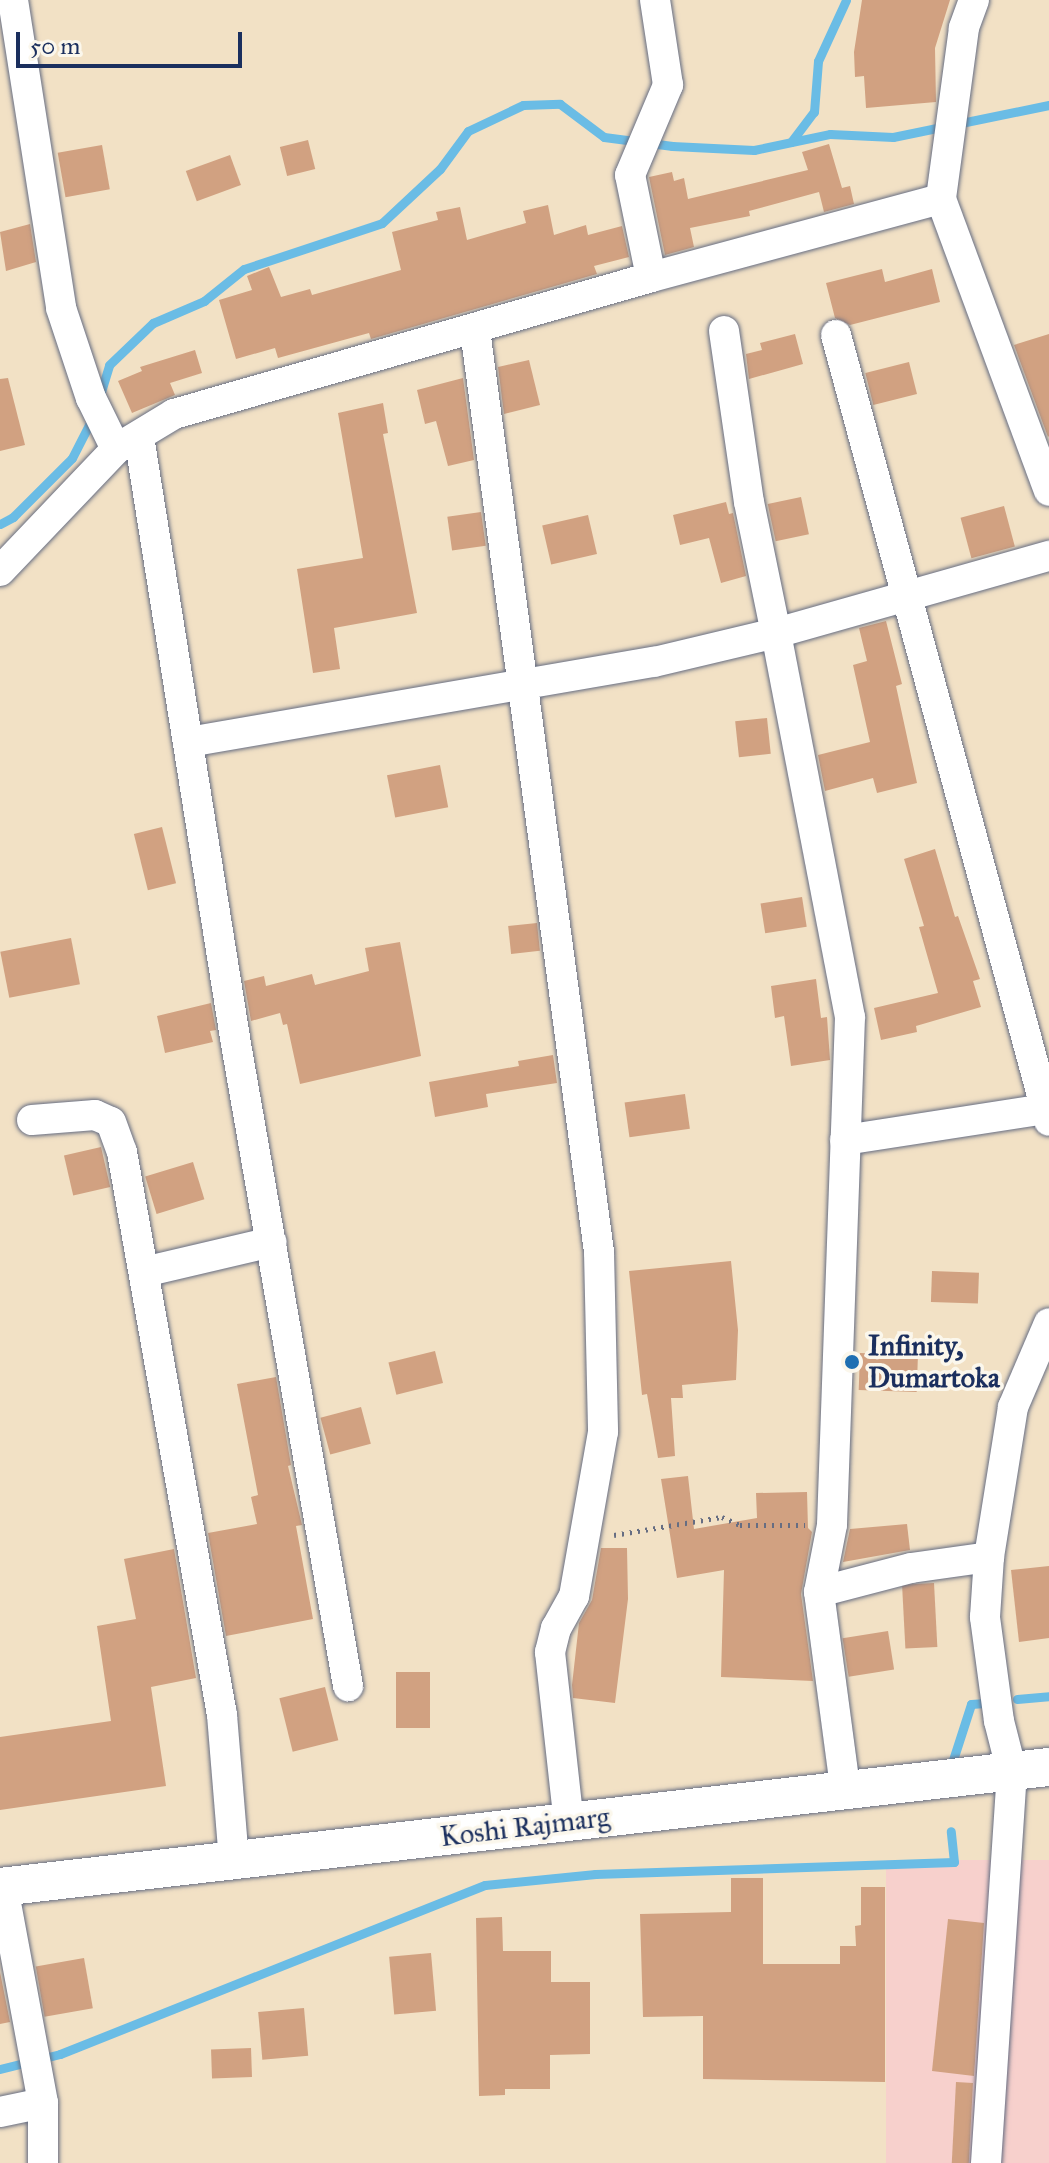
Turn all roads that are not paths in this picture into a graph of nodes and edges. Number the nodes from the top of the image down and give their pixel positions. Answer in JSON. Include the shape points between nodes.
{"nodes":[{"id":1,"x":13,"y":0,"type":"edge"},
{"id":2,"x":655,"y":0,"type":"edge"},
{"id":3,"x":974,"y":0,"type":"edge"},
{"id":4,"x":941,"y":199,"type":"junction"},
{"id":5,"x":651,"y":277,"type":"junction"},
{"id":6,"x":475,"y":330,"type":"junction"},
{"id":7,"x":724,"y":331,"type":"dead end"},
{"id":8,"x":836,"y":335,"type":"dead end"},
{"id":9,"x":1040,"y":438,"type":"edge"},
{"id":10,"x":128,"y":443,"type":"junction"},
{"id":11,"x":1049,"y":491,"type":"edge"},
{"id":12,"x":1049,"y":556,"type":"edge"},
{"id":13,"x":0,"y":571,"type":"edge"},
{"id":14,"x":907,"y":599,"type":"junction"},
{"id":15,"x":776,"y":633,"type":"junction"},
{"id":16,"x":522,"y":685,"type":"junction"},
{"id":17,"x":189,"y":742,"type":"junction"},
{"id":18,"x":1037,"y":1030,"type":"edge"},
{"id":19,"x":1047,"y":1115,"type":"edge"},
{"id":20,"x":32,"y":1120,"type":"dead end"},
{"id":21,"x":845,"y":1140,"type":"junction"},
{"id":22,"x":272,"y":1242,"type":"junction"},
{"id":23,"x":144,"y":1272,"type":"junction"},
{"id":24,"x":1049,"y":1323,"type":"edge"},
{"id":25,"x":989,"y":1557,"type":"junction"},
{"id":26,"x":819,"y":1592,"type":"junction"},
{"id":27,"x":348,"y":1686,"type":"dead end"},
{"id":28,"x":1049,"y":1767,"type":"edge"},
{"id":29,"x":1012,"y":1772,"type":"junction"},
{"id":30,"x":845,"y":1788,"type":"junction"},
{"id":31,"x":569,"y":1823,"type":"junction"},
{"id":32,"x":234,"y":1861,"type":"junction"},
{"id":33,"x":2,"y":1887,"type":"edge"},
{"id":34,"x":42,"y":2092,"type":"junction"},
{"id":35,"x":0,"y":2112,"type":"edge"},
{"id":36,"x":43,"y":2163,"type":"edge"},
{"id":37,"x":986,"y":2163,"type":"edge"}],
"edges":[{"from":1,"to":10,"type":"street","via":[[61,308],[96,410]]},
{"from":2,"to":5,"type":"street","via":[[668,85],[630,175]]},
{"from":3,"to":4,"type":"street","via":[[964,28]]},
{"from":4,"to":5,"type":"street"},
{"from":4,"to":9,"type":"street"},
{"from":5,"to":6,"type":"street"},
{"from":6,"to":10,"type":"street","via":[[174,414]]},
{"from":6,"to":16,"type":"street"},
{"from":7,"to":15,"type":"street","via":[[749,502]]},
{"from":8,"to":14,"type":"street"},
{"from":9,"to":11,"type":"street"},
{"from":10,"to":13,"type":"street"},
{"from":10,"to":17,"type":"street"},
{"from":12,"to":14,"type":"street"},
{"from":14,"to":15,"type":"street"},
{"from":14,"to":18,"type":"street"},
{"from":15,"to":16,"type":"street"},
{"from":15,"to":21,"type":"street","via":[[850,1017]]},
{"from":16,"to":17,"type":"street"},
{"from":16,"to":31,"type":"street","via":[[599,1252],[603,1432],[574,1596],[550,1652]]},
{"from":17,"to":22,"type":"street"},
{"from":18,"to":19,"type":"street"},
{"from":19,"to":21,"type":"street"},
{"from":20,"to":23,"type":"street","via":[[95,1115],[111,1122],[122,1152]]},
{"from":21,"to":26,"type":"street","via":[[832,1525]]},
{"from":22,"to":23,"type":"street"},
{"from":22,"to":27,"type":"street"},
{"from":23,"to":32,"type":"street","via":[[222,1715]]},
{"from":24,"to":25,"type":"street","via":[[1013,1407]]},
{"from":25,"to":26,"type":"street","via":[[911,1568]]},
{"from":25,"to":29,"type":"street","via":[[985,1617],[999,1721]]},
{"from":26,"to":30,"type":"street"},
{"from":28,"to":29,"type":"main road","name":"Koshi Rajmarg"},
{"from":29,"to":30,"type":"main road","name":"Koshi Rajmarg"},
{"from":29,"to":37,"type":"street"},
{"from":30,"to":31,"type":"main road","name":"Koshi Rajmarg"},
{"from":31,"to":32,"type":"main road","name":"Koshi Rajmarg"},
{"from":32,"to":33,"type":"main road","name":"Koshi Rajmarg"},
{"from":33,"to":34,"type":"street"},
{"from":34,"to":35,"type":"street"},
{"from":34,"to":36,"type":"street"}]}
